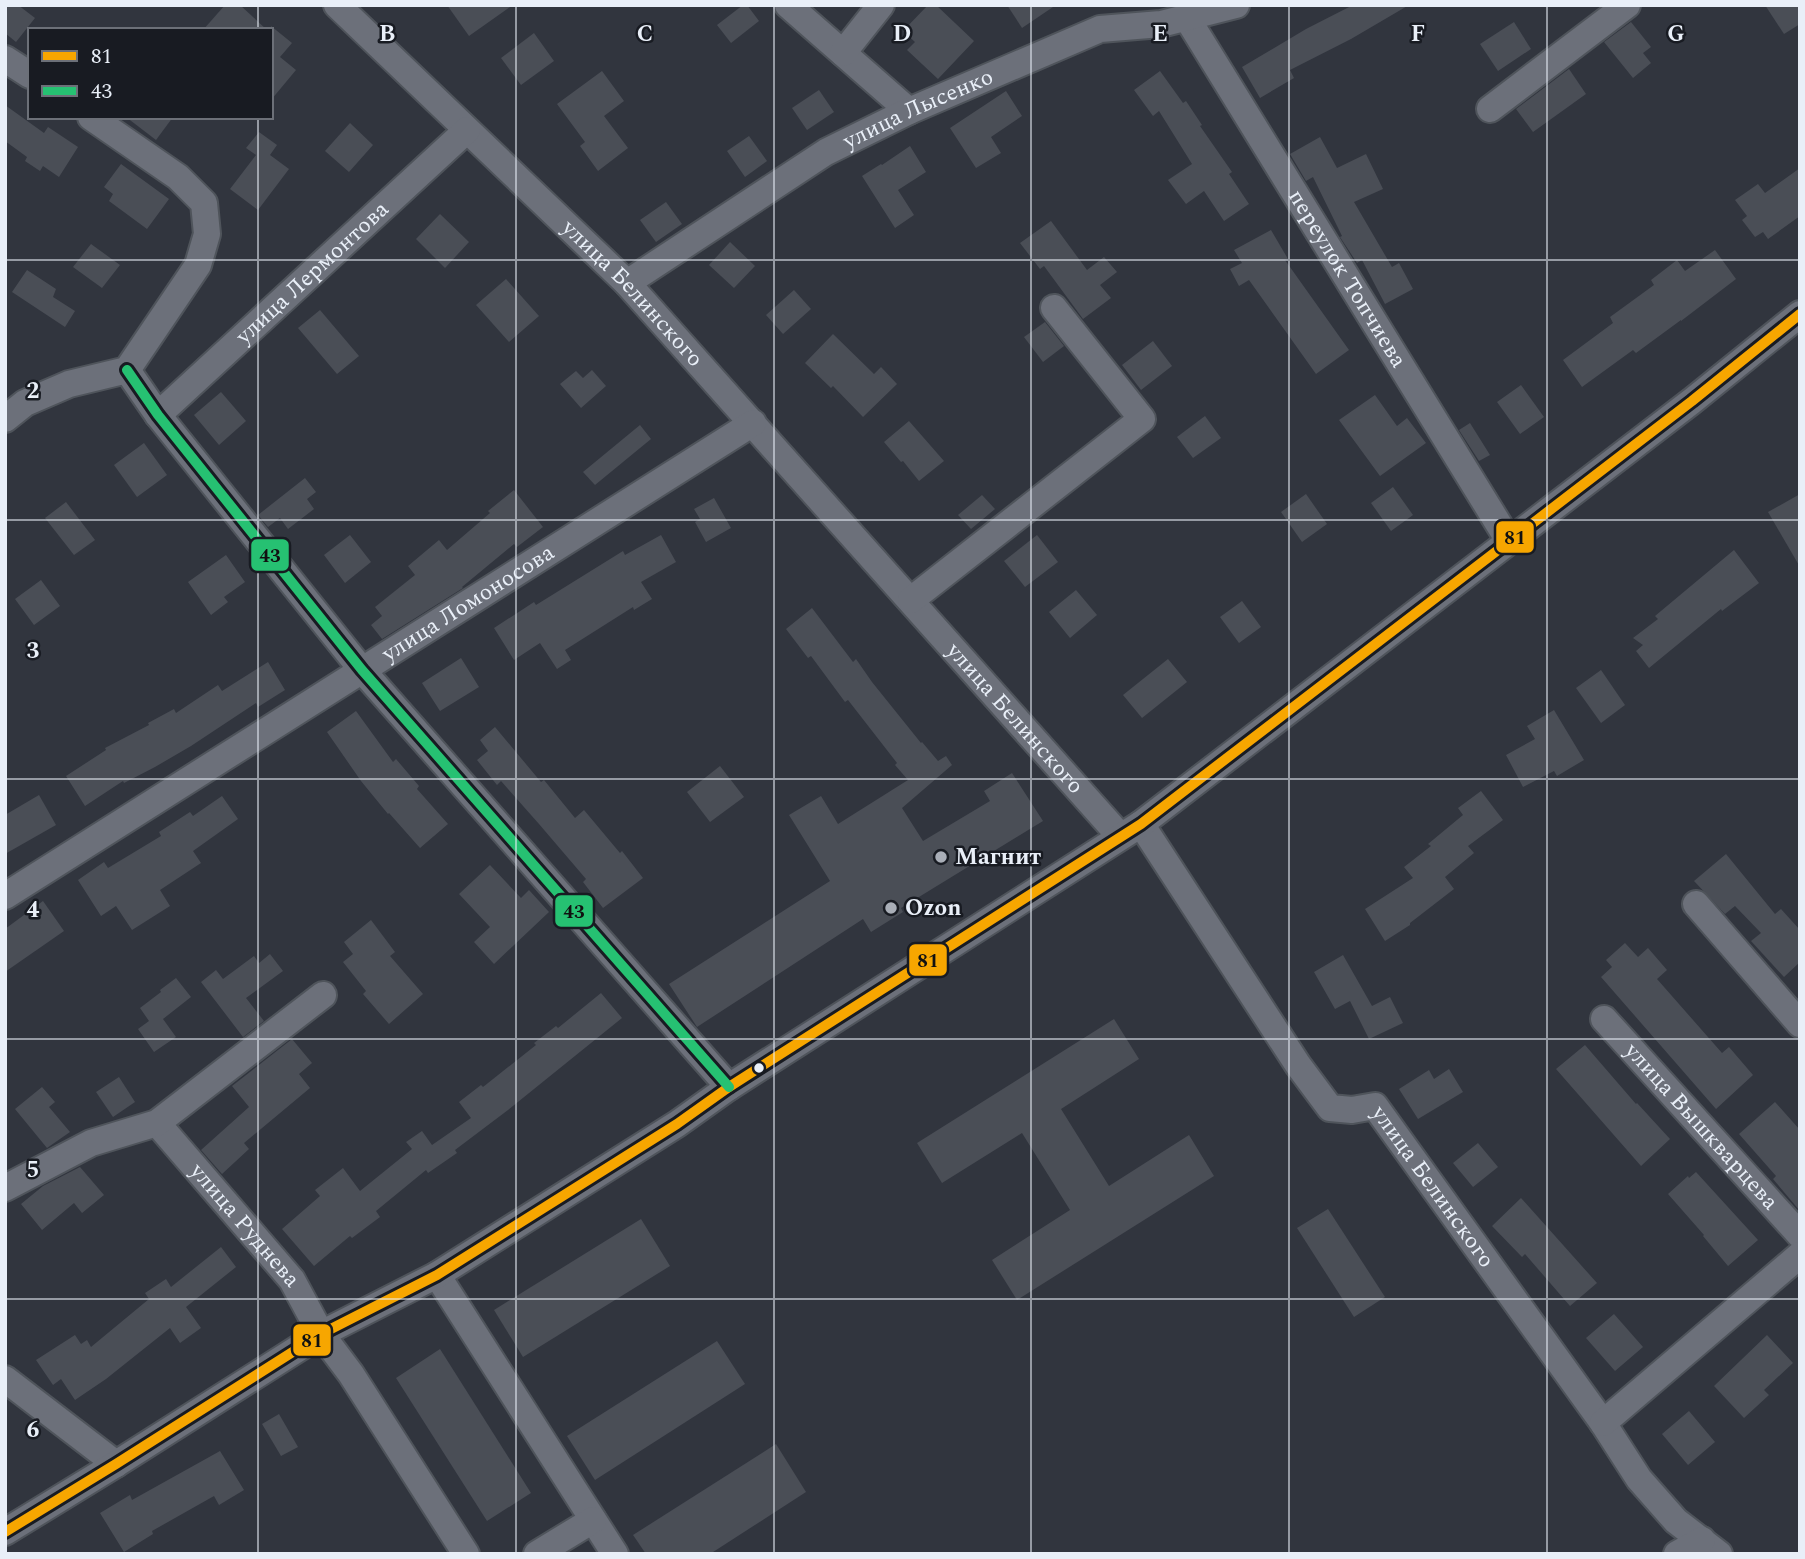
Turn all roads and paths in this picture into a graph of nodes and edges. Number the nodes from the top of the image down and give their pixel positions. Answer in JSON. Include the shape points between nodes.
{"nodes":[{"id":1,"x":337,"y":5,"type":"edge"},
{"id":2,"x":788,"y":5,"type":"edge"},
{"id":3,"x":881,"y":5,"type":"edge"},
{"id":4,"x":1236,"y":5,"type":"edge"},
{"id":5,"x":1627,"y":5,"type":"edge"},
{"id":6,"x":1187,"y":18,"type":"junction"},
{"id":7,"x":843,"y":53,"type":"junction"},
{"id":8,"x":5,"y":58,"type":"edge"},
{"id":9,"x":28,"y":74,"type":"edge"},
{"id":10,"x":1490,"y":109,"type":"dead end"},
{"id":11,"x":909,"y":111,"type":"junction"},
{"id":12,"x":94,"y":119,"type":"edge"},
{"id":13,"x":467,"y":130,"type":"junction"},
{"id":14,"x":627,"y":283,"type":"junction"},
{"id":15,"x":1054,"y":309,"type":"dead end"},
{"id":16,"x":1800,"y":314,"type":"edge"},
{"id":17,"x":127,"y":370,"type":"junction"},
{"id":18,"x":158,"y":415,"type":"junction"},
{"id":19,"x":5,"y":419,"type":"edge"},
{"id":20,"x":753,"y":424,"type":"junction"},
{"id":21,"x":1509,"y":541,"type":"junction"},
{"id":22,"x":911,"y":600,"type":"junction"},
{"id":23,"x":362,"y":670,"type":"junction"},
{"id":24,"x":1131,"y":830,"type":"junction"},
{"id":25,"x":5,"y":896,"type":"edge"},
{"id":26,"x":1696,"y":904,"type":"dead end"},
{"id":27,"x":323,"y":995,"type":"dead end"},
{"id":28,"x":1604,"y":1019,"type":"dead end"},
{"id":29,"x":1800,"y":1024,"type":"edge"},
{"id":30,"x":729,"y":1087,"type":"junction"},
{"id":31,"x":157,"y":1123,"type":"junction"},
{"id":32,"x":5,"y":1188,"type":"edge"},
{"id":33,"x":1800,"y":1235,"type":"edge"},
{"id":34,"x":1800,"y":1255,"type":"edge"},
{"id":35,"x":437,"y":1275,"type":"junction"},
{"id":36,"x":321,"y":1334,"type":"junction"},
{"id":37,"x":5,"y":1380,"type":"edge"},
{"id":38,"x":1602,"y":1423,"type":"junction"},
{"id":39,"x":116,"y":1464,"type":"junction"},
{"id":40,"x":593,"y":1520,"type":"junction"},
{"id":41,"x":5,"y":1532,"type":"edge"},
{"id":42,"x":1711,"y":1547,"type":"edge"},
{"id":43,"x":466,"y":1554,"type":"edge"},
{"id":44,"x":537,"y":1554,"type":"edge"},
{"id":45,"x":615,"y":1554,"type":"edge"},
{"id":46,"x":1676,"y":1554,"type":"edge"}],
"edges":[{"from":1,"to":13,"type":"street","name":"улица Белинского"},
{"from":2,"to":7,"type":"street"},
{"from":3,"to":7,"type":"street"},
{"from":4,"to":6,"type":"street","name":"улица Лысенко"},
{"from":5,"to":10,"type":"street"},
{"from":6,"to":11,"type":"street","name":"улица Лысенко","via":[[1100,29]]},
{"from":6,"to":21,"type":"street","name":"переулок Топчиева"},
{"from":7,"to":11,"type":"street"},
{"from":8,"to":9,"type":"street"},
{"from":11,"to":14,"type":"street","name":"улица Лысенко","via":[[826,152]]},
{"from":12,"to":17,"type":"street","via":[[178,177],[204,203],[207,233],[198,265]]},
{"from":13,"to":14,"type":"street","name":"улица Белинского"},
{"from":13,"to":18,"type":"street","name":"улица Лермонтова"},
{"from":14,"to":20,"type":"street","name":"улица Белинского"},
{"from":15,"to":22,"type":"street","via":[[1142,419]]},
{"from":16,"to":21,"type":"street"},
{"from":17,"to":18,"type":"street"},
{"from":17,"to":19,"type":"street","via":[[69,384],[25,402]]},
{"from":18,"to":23,"type":"street"},
{"from":20,"to":22,"type":"street","name":"улица Белинского"},
{"from":20,"to":23,"type":"street","name":"улица Ломоносова"},
{"from":21,"to":24,"type":"street"},
{"from":22,"to":24,"type":"street","name":"улица Белинского"},
{"from":23,"to":25,"type":"street","name":"улица Ломоносова"},
{"from":23,"to":30,"type":"street"},
{"from":24,"to":30,"type":"street"},
{"from":24,"to":38,"type":"street","name":"улица Белинского","via":[[1330,1108],[1375,1106]]},
{"from":26,"to":29,"type":"street"},
{"from":27,"to":31,"type":"street"},
{"from":28,"to":33,"type":"street","name":"улица Вышкварцева"},
{"from":30,"to":35,"type":"street"},
{"from":31,"to":32,"type":"street","via":[[91,1143]]},
{"from":31,"to":36,"type":"street","name":"улица Руднева","via":[[292,1280]]},
{"from":34,"to":38,"type":"street"},
{"from":35,"to":36,"type":"street"},
{"from":35,"to":40,"type":"street"},
{"from":36,"to":39,"type":"street"},
{"from":36,"to":43,"type":"street","name":"улица Руднева"},
{"from":37,"to":39,"type":"street"},
{"from":38,"to":42,"type":"street","name":"улица Белинского","via":[[1639,1479],[1676,1521]]},
{"from":39,"to":41,"type":"street"},
{"from":40,"to":44,"type":"street"},
{"from":40,"to":45,"type":"street"},
{"from":42,"to":46,"type":"street","name":"улица Белинского"}]}
